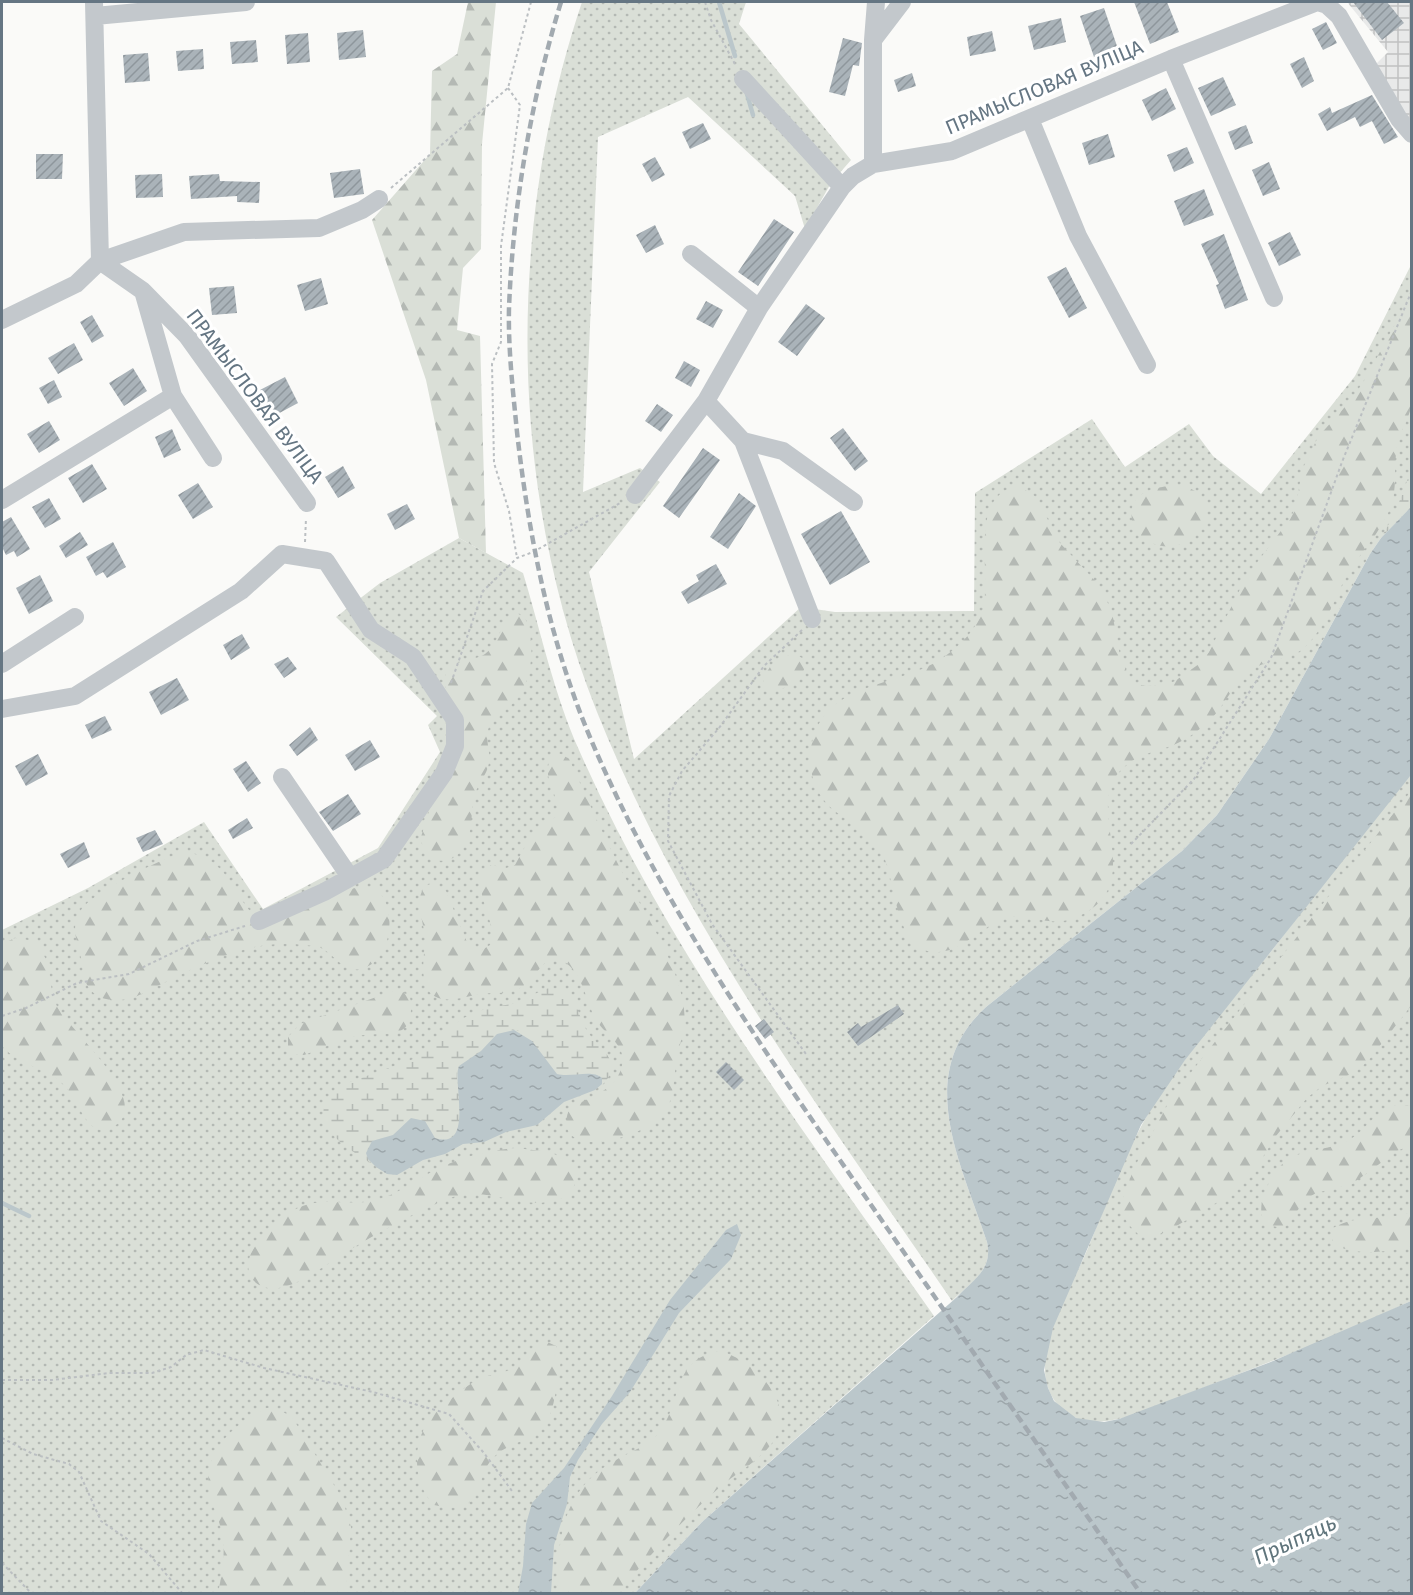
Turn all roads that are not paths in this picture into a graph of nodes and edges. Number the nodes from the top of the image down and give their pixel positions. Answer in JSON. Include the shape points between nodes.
{"nodes":[{"id":1,"x":246,"y":2,"type":"edge"},
{"id":2,"x":876,"y":2,"type":"edge"},
{"id":3,"x":902,"y":2,"type":"edge"},
{"id":4,"x":94,"y":9,"type":"edge"},
{"id":5,"x":873,"y":40,"type":"junction"},
{"id":6,"x":1171,"y":59,"type":"junction"},
{"id":7,"x":743,"y":79,"type":"road end"},
{"id":8,"x":1030,"y":119,"type":"junction"},
{"id":9,"x":1412,"y":134,"type":"edge"},
{"id":10,"x":873,"y":164,"type":"junction"},
{"id":11,"x":842,"y":187,"type":"junction"},
{"id":12,"x":378,"y":199,"type":"road end"},
{"id":13,"x":691,"y":254,"type":"dead end"},
{"id":14,"x":100,"y":261,"type":"junction"},
{"id":15,"x":143,"y":291,"type":"junction"},
{"id":16,"x":1274,"y":298,"type":"dead end"},
{"id":17,"x":759,"y":308,"type":"junction"},
{"id":18,"x":2,"y":321,"type":"edge"},
{"id":19,"x":1147,"y":365,"type":"dead end"},
{"id":20,"x":173,"y":396,"type":"junction"},
{"id":21,"x":706,"y":401,"type":"junction"},
{"id":22,"x":743,"y":441,"type":"junction"},
{"id":23,"x":213,"y":458,"type":"dead end"},
{"id":24,"x":635,"y":495,"type":"road end"},
{"id":25,"x":2,"y":500,"type":"edge"},
{"id":26,"x":854,"y":502,"type":"dead end"},
{"id":27,"x":307,"y":503,"type":"road end"},
{"id":28,"x":75,"y":617,"type":"dead end"},
{"id":29,"x":812,"y":619,"type":"road end"},
{"id":30,"x":2,"y":664,"type":"edge"},
{"id":31,"x":2,"y":709,"type":"edge"},
{"id":32,"x":282,"y":777,"type":"dead end"},
{"id":33,"x":350,"y":877,"type":"junction"},
{"id":34,"x":260,"y":921,"type":"road end"}],
"edges":[{"from":1,"to":4,"type":"street"},
{"from":2,"to":5,"type":"street"},
{"from":3,"to":5,"type":"street"},
{"from":4,"to":14,"type":"street"},
{"from":5,"to":10,"type":"street"},
{"from":6,"to":8,"type":"street","name":"ПРАМЫСЛОВАЯ ВУЛІЦА"},
{"from":6,"to":9,"type":"street","name":"ПРАМЫСЛОВАЯ ВУЛІЦА","via":[[1308,5],[1327,4],[1339,16]]},
{"from":6,"to":16,"type":"street"},
{"from":7,"to":11,"type":"street"},
{"from":8,"to":10,"type":"street","name":"ПРАМЫСЛОВАЯ ВУЛІЦА","via":[[951,151]]},
{"from":8,"to":19,"type":"street","via":[[1078,236]]},
{"from":10,"to":11,"type":"street","name":"ПРАМЫСЛОВАЯ ВУЛІЦА"},
{"from":11,"to":17,"type":"street","name":"ПРАМЫСЛОВАЯ ВУЛІЦА"},
{"from":12,"to":14,"type":"street","via":[[319,228],[184,232]]},
{"from":13,"to":17,"type":"street"},
{"from":14,"to":15,"type":"street","name":"ПРАМЫСЛОВАЯ ВУЛІЦА"},
{"from":14,"to":18,"type":"street","via":[[76,284]]},
{"from":15,"to":20,"type":"street"},
{"from":15,"to":27,"type":"street","name":"ПРАМЫСЛОВАЯ ВУЛІЦА","via":[[187,336]]},
{"from":17,"to":21,"type":"street","name":"ПРАМЫСЛОВАЯ ВУЛІЦА"},
{"from":20,"to":23,"type":"street"},
{"from":20,"to":25,"type":"street"},
{"from":21,"to":22,"type":"street"},
{"from":21,"to":24,"type":"street","name":"ПРАМЫСЛОВАЯ ВУЛІЦА"},
{"from":22,"to":26,"type":"street","via":[[783,451]]},
{"from":22,"to":29,"type":"street"},
{"from":28,"to":30,"type":"street"},
{"from":31,"to":33,"type":"street","via":[[75,696],[241,591],[282,554],[326,561],[371,630],[413,657],[455,720],[456,746],[444,773],[384,858]]},
{"from":32,"to":33,"type":"street"},
{"from":33,"to":34,"type":"street"}]}
